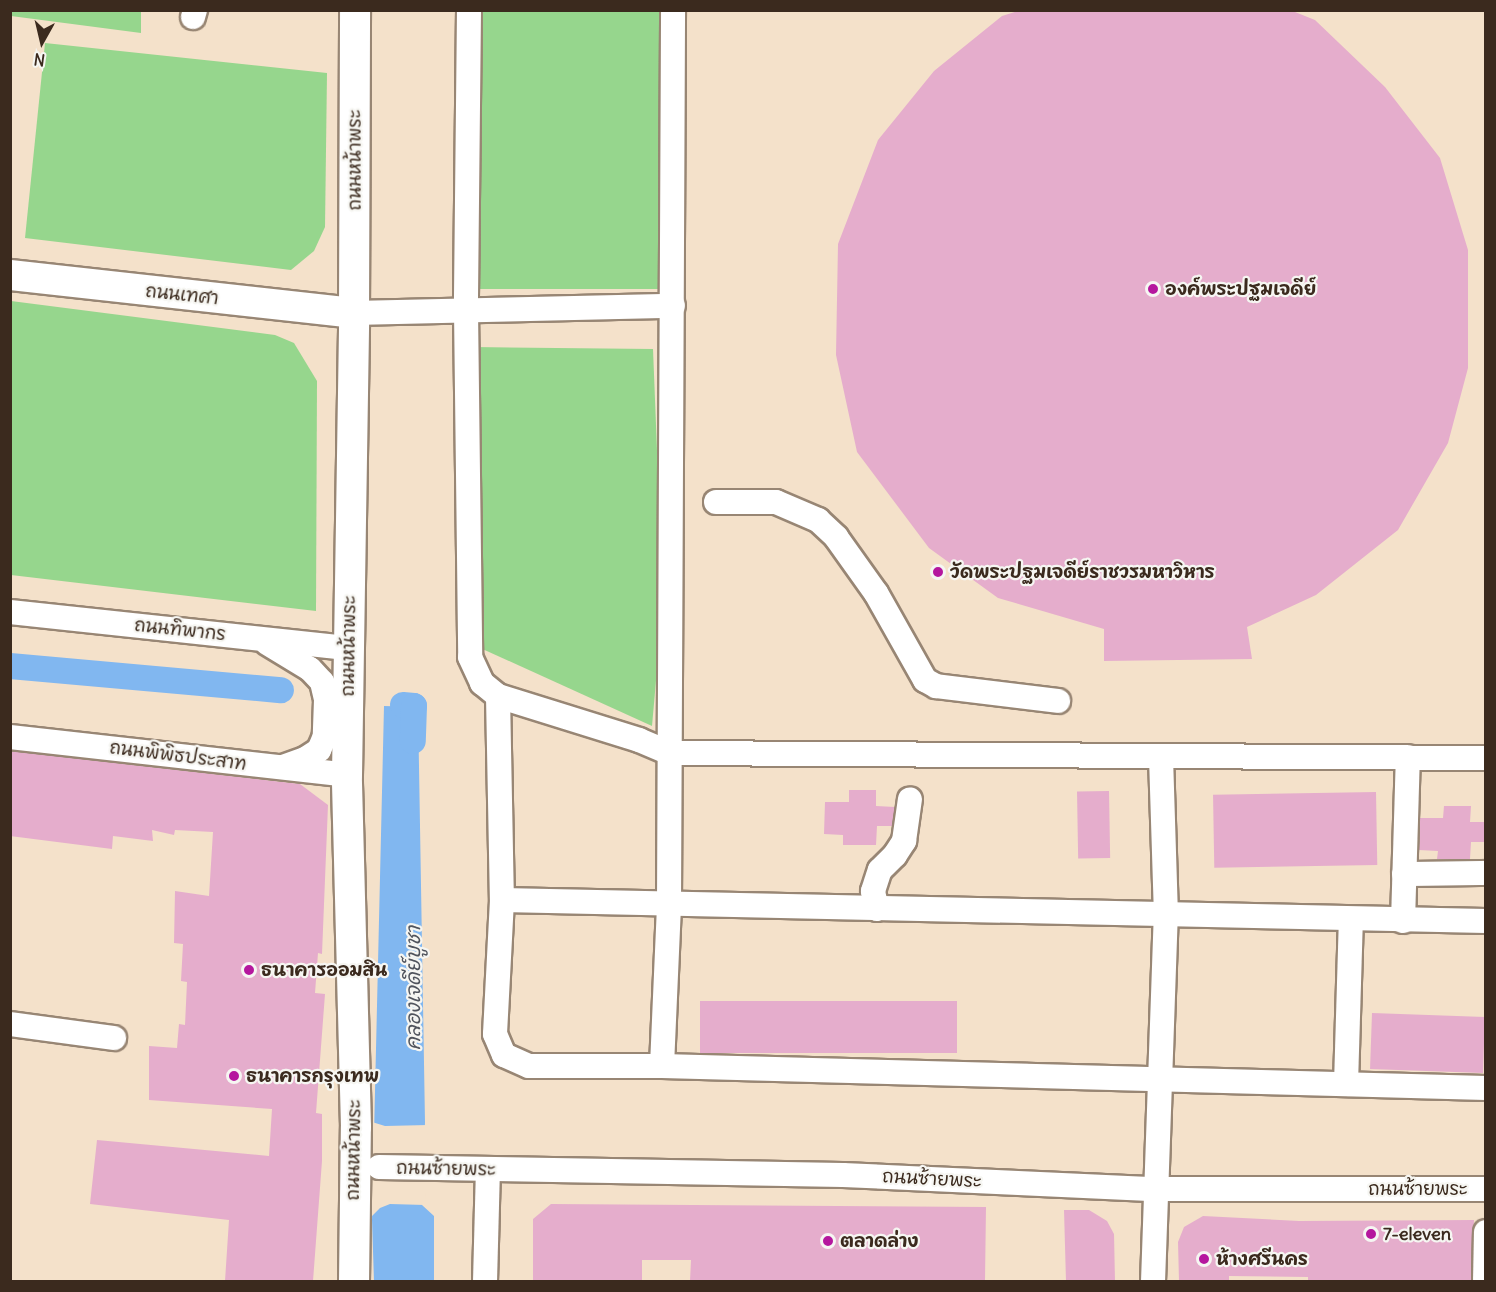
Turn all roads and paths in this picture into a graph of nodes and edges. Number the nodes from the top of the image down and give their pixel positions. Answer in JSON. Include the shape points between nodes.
{"nodes":[{"id":1,"x":355,"y":10,"type":"edge"},
{"id":2,"x":469,"y":10,"type":"edge"},
{"id":3,"x":673,"y":10,"type":"edge"},
{"id":4,"x":10,"y":275,"type":"edge"},
{"id":5,"x":673,"y":306,"type":"junction"},
{"id":6,"x":466,"y":310,"type":"junction"},
{"id":7,"x":354,"y":312,"type":"junction"},
{"id":8,"x":716,"y":502,"type":"dead end"},
{"id":9,"x":10,"y":612,"type":"edge"},
{"id":10,"x":260,"y":639,"type":"junction"},
{"id":11,"x":348,"y":661,"type":"junction"},
{"id":12,"x":498,"y":696,"type":"junction"},
{"id":13,"x":1058,"y":701,"type":"dead end"},
{"id":14,"x":10,"y":737,"type":"edge"},
{"id":15,"x":670,"y":753,"type":"junction"},
{"id":16,"x":1408,"y":757,"type":"junction"},
{"id":17,"x":1161,"y":758,"type":"junction"},
{"id":18,"x":1485,"y":758,"type":"edge"},
{"id":19,"x":279,"y":768,"type":"junction"},
{"id":20,"x":347,"y":775,"type":"junction"},
{"id":21,"x":910,"y":799,"type":"dead end"},
{"id":22,"x":1485,"y":873,"type":"edge"},
{"id":23,"x":1404,"y":874,"type":"junction"},
{"id":24,"x":502,"y":900,"type":"junction"},
{"id":25,"x":669,"y":903,"type":"junction"},
{"id":26,"x":877,"y":909,"type":"junction"},
{"id":27,"x":1166,"y":916,"type":"junction"},
{"id":28,"x":1351,"y":920,"type":"junction"},
{"id":29,"x":1403,"y":921,"type":"junction"},
{"id":30,"x":1485,"y":921,"type":"edge"},
{"id":31,"x":10,"y":1024,"type":"edge"},
{"id":32,"x":114,"y":1038,"type":"dead end"},
{"id":33,"x":662,"y":1066,"type":"junction"},
{"id":34,"x":1159,"y":1079,"type":"junction"},
{"id":35,"x":1346,"y":1084,"type":"junction"},
{"id":36,"x":1485,"y":1088,"type":"edge"},
{"id":37,"x":356,"y":1127,"type":"junction"},
{"id":38,"x":379,"y":1167,"type":"junction"},
{"id":39,"x":478,"y":1170,"type":"junction"},
{"id":40,"x":1155,"y":1189,"type":"junction"},
{"id":41,"x":1485,"y":1189,"type":"edge"},
{"id":42,"x":353,"y":1210,"type":"junction"},
{"id":43,"x":1485,"y":1232,"type":"edge"},
{"id":44,"x":354,"y":1281,"type":"edge"},
{"id":45,"x":485,"y":1281,"type":"edge"},
{"id":46,"x":1153,"y":1281,"type":"edge"},
{"id":47,"x":1485,"y":1281,"type":"edge"}],
"edges":[{"from":1,"to":7,"type":"main road","name":"ถนนหน้าพระ"},
{"from":2,"to":6,"type":"street"},
{"from":3,"to":5,"type":"street"},
{"from":4,"to":7,"type":"main road","name":"ถนนเทศา"},
{"from":5,"to":6,"type":"street"},
{"from":5,"to":15,"type":"street"},
{"from":6,"to":7,"type":"street"},
{"from":6,"to":12,"type":"street","via":[[470,657],[482,682]]},
{"from":7,"to":11,"type":"main road","name":"ถนนหน้าพระ"},
{"from":8,"to":13,"type":"street","via":[[776,502],[818,520],[852,556],[925,680],[936,686]]},
{"from":9,"to":10,"type":"street","name":"ถนนทิพากร"},
{"from":10,"to":11,"type":"street","name":"ถนนทิพากร"},
{"from":10,"to":19,"type":"street","via":[[310,669],[322,682],[326,700],[325,736],[319,750]]},
{"from":11,"to":20,"type":"main road","name":"ถนนหน้าพระ"},
{"from":12,"to":15,"type":"street"},
{"from":12,"to":24,"type":"street"},
{"from":14,"to":19,"type":"street","name":"ถนนพิพิธประสาท"},
{"from":15,"to":17,"type":"street"},
{"from":15,"to":25,"type":"street"},
{"from":16,"to":17,"type":"street"},
{"from":16,"to":18,"type":"street"},
{"from":16,"to":23,"type":"street"},
{"from":17,"to":27,"type":"street"},
{"from":19,"to":20,"type":"street","name":"ถนนพิพิธประสาท"},
{"from":20,"to":37,"type":"main road","name":"ถนนหน้าพระ"},
{"from":21,"to":26,"type":"street","via":[[904,841],[880,870],[873,891]]},
{"from":22,"to":23,"type":"street"},
{"from":23,"to":29,"type":"street"},
{"from":24,"to":25,"type":"street"},
{"from":24,"to":33,"type":"street","via":[[495,1034],[504,1055],[529,1066]]},
{"from":25,"to":26,"type":"street"},
{"from":25,"to":33,"type":"street"},
{"from":26,"to":27,"type":"street"},
{"from":27,"to":28,"type":"street"},
{"from":27,"to":34,"type":"street"},
{"from":28,"to":29,"type":"street"},
{"from":28,"to":35,"type":"street"},
{"from":29,"to":30,"type":"street"},
{"from":31,"to":32,"type":"street"},
{"from":33,"to":34,"type":"street"},
{"from":34,"to":35,"type":"street"},
{"from":34,"to":40,"type":"street"},
{"from":35,"to":36,"type":"street"},
{"from":37,"to":38,"type":"street","name":"ถนนซ้ายพระ"},
{"from":37,"to":42,"type":"main road","name":"ถนนหน้าพระ"},
{"from":38,"to":39,"type":"street","name":"ถนนซ้ายพระ"},
{"from":38,"to":42,"type":"street","name":"ถนนซ้ายพระ"},
{"from":39,"to":40,"type":"street","name":"ถนนซ้ายพระ","via":[[843,1174]]},
{"from":39,"to":45,"type":"street"},
{"from":40,"to":41,"type":"street","name":"ถนนซ้ายพระ"},
{"from":40,"to":46,"type":"street"},
{"from":42,"to":44,"type":"main road","name":"ถนนหน้าพระ"},
{"from":43,"to":47,"type":"street"}]}
